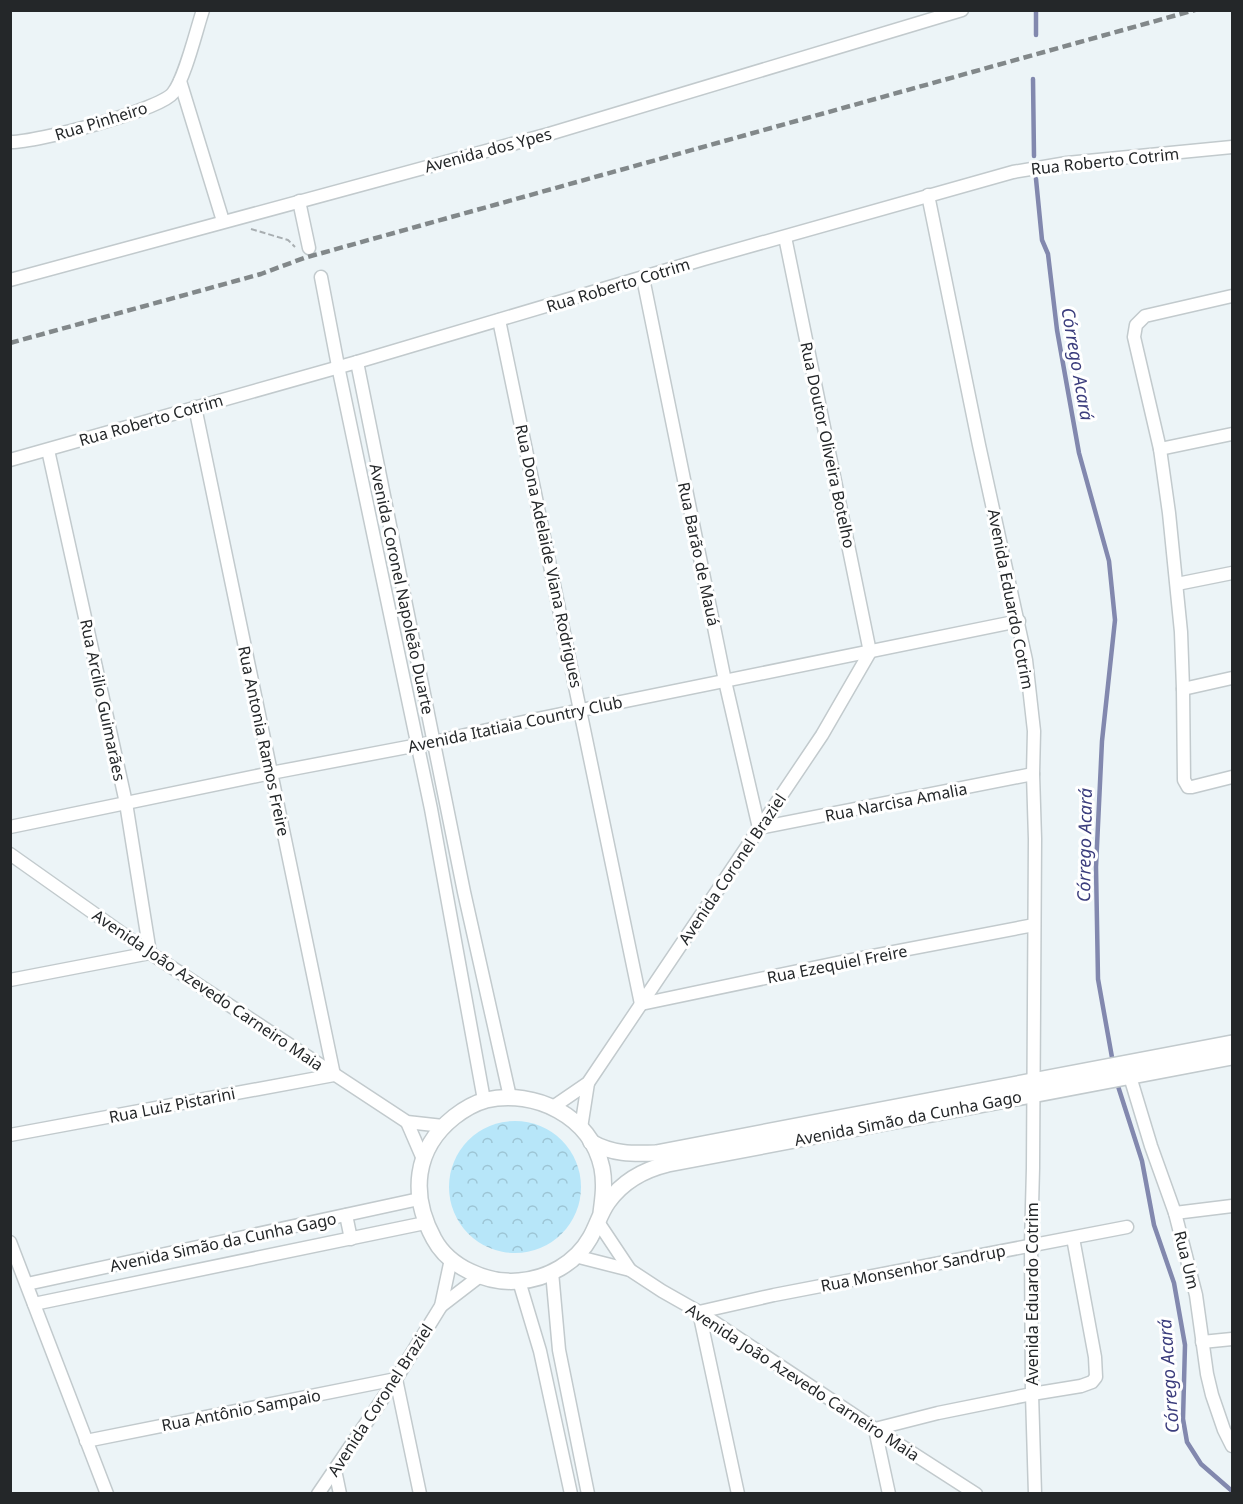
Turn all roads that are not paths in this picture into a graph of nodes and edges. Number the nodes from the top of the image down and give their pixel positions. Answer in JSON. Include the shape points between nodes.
{"nodes":[{"id":1,"x":203,"y":10,"type":"edge"},
{"id":2,"x":962,"y":10,"type":"edge"},
{"id":3,"x":180,"y":81,"type":"junction"},
{"id":4,"x":11,"y":142,"type":"edge"},
{"id":5,"x":1233,"y":147,"type":"edge"},
{"id":6,"x":928,"y":195,"type":"junction"},
{"id":7,"x":299,"y":201,"type":"junction"},
{"id":8,"x":223,"y":221,"type":"junction"},
{"id":9,"x":785,"y":237,"type":"junction"},
{"id":10,"x":302,"y":248,"type":"road end"},
{"id":11,"x":321,"y":277,"type":"dead end"},
{"id":12,"x":643,"y":278,"type":"junction"},
{"id":13,"x":10,"y":280,"type":"edge"},
{"id":14,"x":1233,"y":296,"type":"edge"},
{"id":15,"x":499,"y":320,"type":"junction"},
{"id":16,"x":357,"y":362,"type":"junction"},
{"id":17,"x":338,"y":366,"type":"junction"},
{"id":18,"x":195,"y":407,"type":"junction"},
{"id":19,"x":1233,"y":434,"type":"edge"},
{"id":20,"x":1160,"y":449,"type":"junction"},
{"id":21,"x":48,"y":450,"type":"junction"},
{"id":22,"x":10,"y":460,"type":"edge"},
{"id":23,"x":1233,"y":573,"type":"edge"},
{"id":24,"x":1177,"y":584,"type":"junction"},
{"id":25,"x":1019,"y":621,"type":"junction"},
{"id":26,"x":870,"y":652,"type":"junction"},
{"id":27,"x":1233,"y":678,"type":"edge"},
{"id":28,"x":725,"y":681,"type":"junction"},
{"id":29,"x":1183,"y":689,"type":"junction"},
{"id":30,"x":581,"y":711,"type":"junction"},
{"id":31,"x":434,"y":742,"type":"junction"},
{"id":32,"x":417,"y":745,"type":"junction"},
{"id":33,"x":271,"y":773,"type":"junction"},
{"id":34,"x":1033,"y":774,"type":"junction"},
{"id":35,"x":1233,"y":777,"type":"edge"},
{"id":36,"x":126,"y":802,"type":"junction"},
{"id":37,"x":10,"y":827,"type":"edge"},
{"id":38,"x":759,"y":828,"type":"junction"},
{"id":39,"x":10,"y":854,"type":"edge"},
{"id":40,"x":1034,"y":926,"type":"junction"},
{"id":41,"x":150,"y":953,"type":"junction"},
{"id":42,"x":10,"y":980,"type":"edge"},
{"id":43,"x":641,"y":1004,"type":"junction"},
{"id":44,"x":1233,"y":1043,"type":"edge"},
{"id":45,"x":1233,"y":1057,"type":"edge"},
{"id":46,"x":1126,"y":1070,"type":"junction"},
{"id":47,"x":334,"y":1075,"type":"junction"},
{"id":48,"x":588,"y":1083,"type":"junction"},
{"id":49,"x":1032,"y":1087,"type":"junction"},
{"id":50,"x":510,"y":1096,"type":"junction"},
{"id":51,"x":484,"y":1100,"type":"junction"},
{"id":52,"x":554,"y":1107,"type":"junction"},
{"id":53,"x":407,"y":1122,"type":"junction"},
{"id":54,"x":443,"y":1126,"type":"junction"},
{"id":55,"x":581,"y":1128,"type":"junction"},
{"id":56,"x":10,"y":1135,"type":"edge"},
{"id":57,"x":591,"y":1142,"type":"junction"},
{"id":58,"x":423,"y":1158,"type":"junction"},
{"id":59,"x":657,"y":1159,"type":"junction"},
{"id":60,"x":419,"y":1199,"type":"junction"},
{"id":61,"x":1233,"y":1206,"type":"edge"},
{"id":62,"x":1175,"y":1213,"type":"junction"},
{"id":63,"x":346,"y":1215,"type":"junction"},
{"id":64,"x":600,"y":1218,"type":"junction"},
{"id":65,"x":425,"y":1223,"type":"junction"},
{"id":66,"x":1127,"y":1227,"type":"dead end"},
{"id":67,"x":1073,"y":1238,"type":"junction"},
{"id":68,"x":351,"y":1239,"type":"junction"},
{"id":69,"x":10,"y":1242,"type":"edge"},
{"id":70,"x":1031,"y":1245,"type":"junction"},
{"id":71,"x":575,"y":1256,"type":"junction"},
{"id":72,"x":451,"y":1259,"type":"junction"},
{"id":73,"x":630,"y":1270,"type":"junction"},
{"id":74,"x":552,"y":1272,"type":"junction"},
{"id":75,"x":480,"y":1276,"type":"junction"},
{"id":76,"x":519,"y":1281,"type":"junction"},
{"id":77,"x":27,"y":1284,"type":"junction"},
{"id":78,"x":34,"y":1304,"type":"junction"},
{"id":79,"x":441,"y":1306,"type":"junction"},
{"id":80,"x":699,"y":1312,"type":"junction"},
{"id":81,"x":1233,"y":1339,"type":"edge"},
{"id":82,"x":1202,"y":1342,"type":"junction"},
{"id":83,"x":396,"y":1379,"type":"junction"},
{"id":84,"x":1032,"y":1394,"type":"junction"},
{"id":85,"x":875,"y":1429,"type":"junction"},
{"id":86,"x":86,"y":1441,"type":"junction"},
{"id":87,"x":1233,"y":1446,"type":"edge"},
{"id":88,"x":334,"y":1470,"type":"junction"},
{"id":89,"x":107,"y":1494,"type":"edge"},
{"id":90,"x":318,"y":1494,"type":"edge"},
{"id":91,"x":340,"y":1494,"type":"edge"},
{"id":92,"x":420,"y":1494,"type":"edge"},
{"id":93,"x":571,"y":1494,"type":"edge"},
{"id":94,"x":588,"y":1494,"type":"edge"},
{"id":95,"x":738,"y":1494,"type":"edge"},
{"id":96,"x":889,"y":1494,"type":"edge"},
{"id":97,"x":976,"y":1494,"type":"edge"},
{"id":98,"x":1035,"y":1494,"type":"edge"}],
"edges":[{"from":1,"to":3,"type":"street","name":"Rua Pinheiro"},
{"from":2,"to":7,"type":"street","name":"Avenida dos Ypes","via":[[560,130]]},
{"from":3,"to":4,"type":"street","name":"Rua Pinheiro","via":[[172,95],[143,110],[44,139]]},
{"from":3,"to":8,"type":"street"},
{"from":5,"to":6,"type":"street","name":"Rua Roberto Cotrim","via":[[1043,166]]},
{"from":6,"to":9,"type":"street","name":"Rua Roberto Cotrim"},
{"from":6,"to":25,"type":"street","name":"Avenida Eduardo Cotrim"},
{"from":7,"to":8,"type":"street","name":"Avenida dos Ypes"},
{"from":7,"to":10,"type":"street"},
{"from":8,"to":13,"type":"street","name":"Avenida dos Ypes"},
{"from":9,"to":12,"type":"street","name":"Rua Roberto Cotrim"},
{"from":9,"to":26,"type":"street","name":"Rua Doutor Oliveira Botelho"},
{"from":11,"to":17,"type":"street","name":"Avenida Coronel Napoleão Duarte"},
{"from":12,"to":15,"type":"street","name":"Rua Roberto Cotrim"},
{"from":12,"to":28,"type":"street","name":"Rua Barão de Mauá"},
{"from":14,"to":20,"type":"street","via":[[1145,316],[1136,325],[1137,357]]},
{"from":15,"to":16,"type":"street","name":"Rua Roberto Cotrim"},
{"from":15,"to":30,"type":"street","name":"Rua Dona Adelaide Viana Rodrigues"},
{"from":16,"to":17,"type":"street","name":"Rua Roberto Cotrim"},
{"from":16,"to":31,"type":"street","name":"Avenida Coronel Napoleão Duarte"},
{"from":17,"to":18,"type":"street","name":"Rua Roberto Cotrim"},
{"from":17,"to":32,"type":"street","name":"Avenida Coronel Napoleão Duarte"},
{"from":18,"to":21,"type":"street","name":"Rua Roberto Cotrim"},
{"from":18,"to":33,"type":"street","name":"Rua Antonia Ramos Freire"},
{"from":19,"to":20,"type":"street"},
{"from":20,"to":24,"type":"street"},
{"from":21,"to":22,"type":"street","name":"Rua Roberto Cotrim"},
{"from":21,"to":36,"type":"street","name":"Rua Arcilio Guimarães"},
{"from":23,"to":24,"type":"street"},
{"from":24,"to":29,"type":"street"},
{"from":25,"to":26,"type":"street","name":"Avenida Itatiaia Country Club"},
{"from":25,"to":34,"type":"street","name":"Avenida Eduardo Cotrim","via":[[1034,731]]},
{"from":26,"to":28,"type":"street","name":"Avenida Itatiaia Country Club"},
{"from":26,"to":38,"type":"street","name":"Avenida Coronel Braziel","via":[[822,735]]},
{"from":27,"to":29,"type":"street"},
{"from":28,"to":30,"type":"street","name":"Avenida Itatiaia Country Club"},
{"from":28,"to":38,"type":"street","name":"Rua Barão de Mauá"},
{"from":29,"to":35,"type":"street","via":[[1185,784],[1192,787]]},
{"from":30,"to":31,"type":"street","name":"Avenida Itatiaia Country Club"},
{"from":30,"to":43,"type":"street","name":"Rua Dona Adelaide Viana Rodrigues"},
{"from":31,"to":32,"type":"street","name":"Avenida Itatiaia Country Club"},
{"from":31,"to":50,"type":"street","name":"Avenida Coronel Napoleão Duarte"},
{"from":32,"to":33,"type":"street","name":"Avenida Itatiaia Country Club"},
{"from":32,"to":51,"type":"street","name":"Avenida Coronel Napoleão Duarte"},
{"from":33,"to":36,"type":"street","name":"Avenida Itatiaia Country Club"},
{"from":33,"to":47,"type":"street","name":"Rua Antonia Ramos Freire"},
{"from":34,"to":38,"type":"street","name":"Rua Narcisa Amalia"},
{"from":34,"to":40,"type":"street","name":"Avenida Eduardo Cotrim"},
{"from":36,"to":37,"type":"street","name":"Avenida Itatiaia Country Club"},
{"from":36,"to":41,"type":"street","name":"Rua Arcilio Guimarães"},
{"from":38,"to":43,"type":"street","name":"Avenida Coronel Braziel"},
{"from":39,"to":41,"type":"street","name":"Avenida João Azevedo Carneiro Maia"},
{"from":40,"to":43,"type":"street","name":"Rua Ezequiel Freire"},
{"from":40,"to":49,"type":"street","name":"Avenida Eduardo Cotrim"},
{"from":41,"to":42,"type":"street"},
{"from":41,"to":47,"type":"street","name":"Avenida João Azevedo Carneiro Maia"},
{"from":43,"to":48,"type":"street","name":"Avenida Coronel Braziel"},
{"from":44,"to":46,"type":"street","name":"Avenida Simão da Cunha Gago"},
{"from":45,"to":46,"type":"street","name":"Avenida Simão da Cunha Gago"},
{"from":46,"to":49,"type":"street","name":"Avenida Simão da Cunha Gago"},
{"from":46,"to":62,"type":"street","name":"Rua Um"},
{"from":47,"to":53,"type":"street","name":"Avenida João Azevedo Carneiro Maia"},
{"from":47,"to":56,"type":"street","name":"Rua Luiz Pistarini"},
{"from":48,"to":52,"type":"street","name":"Avenida Coronel Braziel"},
{"from":48,"to":55,"type":"street","name":"Avenida Coronel Braziel"},
{"from":49,"to":59,"type":"street","name":"Avenida Simão da Cunha Gago"},
{"from":49,"to":70,"type":"street","name":"Avenida Eduardo Cotrim"},
{"from":50,"to":51,"type":"street"},
{"from":50,"to":52,"type":"street"},
{"from":51,"to":54,"type":"street","via":[[462,1110]]},
{"from":52,"to":55,"type":"street"},
{"from":53,"to":54,"type":"street","name":"Avenida João Azevedo Carneiro Maia"},
{"from":53,"to":58,"type":"street"},
{"from":54,"to":58,"type":"street"},
{"from":55,"to":57,"type":"street"},
{"from":57,"to":59,"type":"street","name":"Avenida Simão da Cunha Gago","via":[[615,1152]]},
{"from":57,"to":64,"type":"street","via":[[602,1168]]},
{"from":58,"to":60,"type":"street"},
{"from":59,"to":64,"type":"street","name":"Avenida Simão da Cunha Gago","via":[[614,1194]]},
{"from":60,"to":63,"type":"street","name":"Avenida Simão da Cunha Gago"},
{"from":60,"to":65,"type":"street"},
{"from":61,"to":62,"type":"street"},
{"from":62,"to":82,"type":"street","name":"Rua Um","via":[[1196,1295]]},
{"from":63,"to":68,"type":"street"},
{"from":63,"to":77,"type":"street","name":"Avenida Simão da Cunha Gago"},
{"from":64,"to":71,"type":"street"},
{"from":64,"to":73,"type":"street","name":"Avenida João Azevedo Carneiro Maia"},
{"from":65,"to":68,"type":"street","name":"Avenida Simão da Cunha Gago"},
{"from":65,"to":72,"type":"street"},
{"from":66,"to":67,"type":"street","name":"Rua Monsenhor Sandrup"},
{"from":67,"to":70,"type":"street","name":"Rua Monsenhor Sandrup"},
{"from":67,"to":84,"type":"street","via":[[1096,1377],[1081,1386]]},
{"from":68,"to":78,"type":"street","name":"Avenida Simão da Cunha Gago"},
{"from":69,"to":77,"type":"street"},
{"from":70,"to":80,"type":"street","name":"Rua Monsenhor Sandrup"},
{"from":70,"to":84,"type":"street","name":"Avenida Eduardo Cotrim"},
{"from":71,"to":73,"type":"street","name":"Avenida João Azevedo Carneiro Maia"},
{"from":71,"to":74,"type":"street"},
{"from":72,"to":75,"type":"street"},
{"from":72,"to":79,"type":"street","name":"Avenida Coronel Braziel"},
{"from":73,"to":80,"type":"street","name":"Avenida João Azevedo Carneiro Maia"},
{"from":74,"to":76,"type":"street"},
{"from":74,"to":94,"type":"street","via":[[559,1350]]},
{"from":75,"to":76,"type":"street"},
{"from":75,"to":79,"type":"street","name":"Avenida Coronel Braziel"},
{"from":76,"to":93,"type":"street","via":[[540,1351]]},
{"from":77,"to":78,"type":"street"},
{"from":78,"to":86,"type":"street"},
{"from":79,"to":83,"type":"street","name":"Avenida Coronel Braziel"},
{"from":80,"to":85,"type":"street","name":"Avenida João Azevedo Carneiro Maia"},
{"from":80,"to":95,"type":"street"},
{"from":81,"to":82,"type":"street"},
{"from":82,"to":87,"type":"street","name":"Rua Um","via":[[1212,1395]]},
{"from":83,"to":86,"type":"street","name":"Rua Antônio Sampaio"},
{"from":83,"to":88,"type":"street","name":"Avenida Coronel Braziel"},
{"from":83,"to":92,"type":"street"},
{"from":84,"to":85,"type":"street"},
{"from":84,"to":98,"type":"street","name":"Avenida Eduardo Cotrim"},
{"from":85,"to":96,"type":"street"},
{"from":85,"to":97,"type":"street","name":"Avenida João Azevedo Carneiro Maia"},
{"from":86,"to":89,"type":"street"},
{"from":88,"to":90,"type":"street","name":"Avenida Coronel Braziel"},
{"from":88,"to":91,"type":"street"}]}
